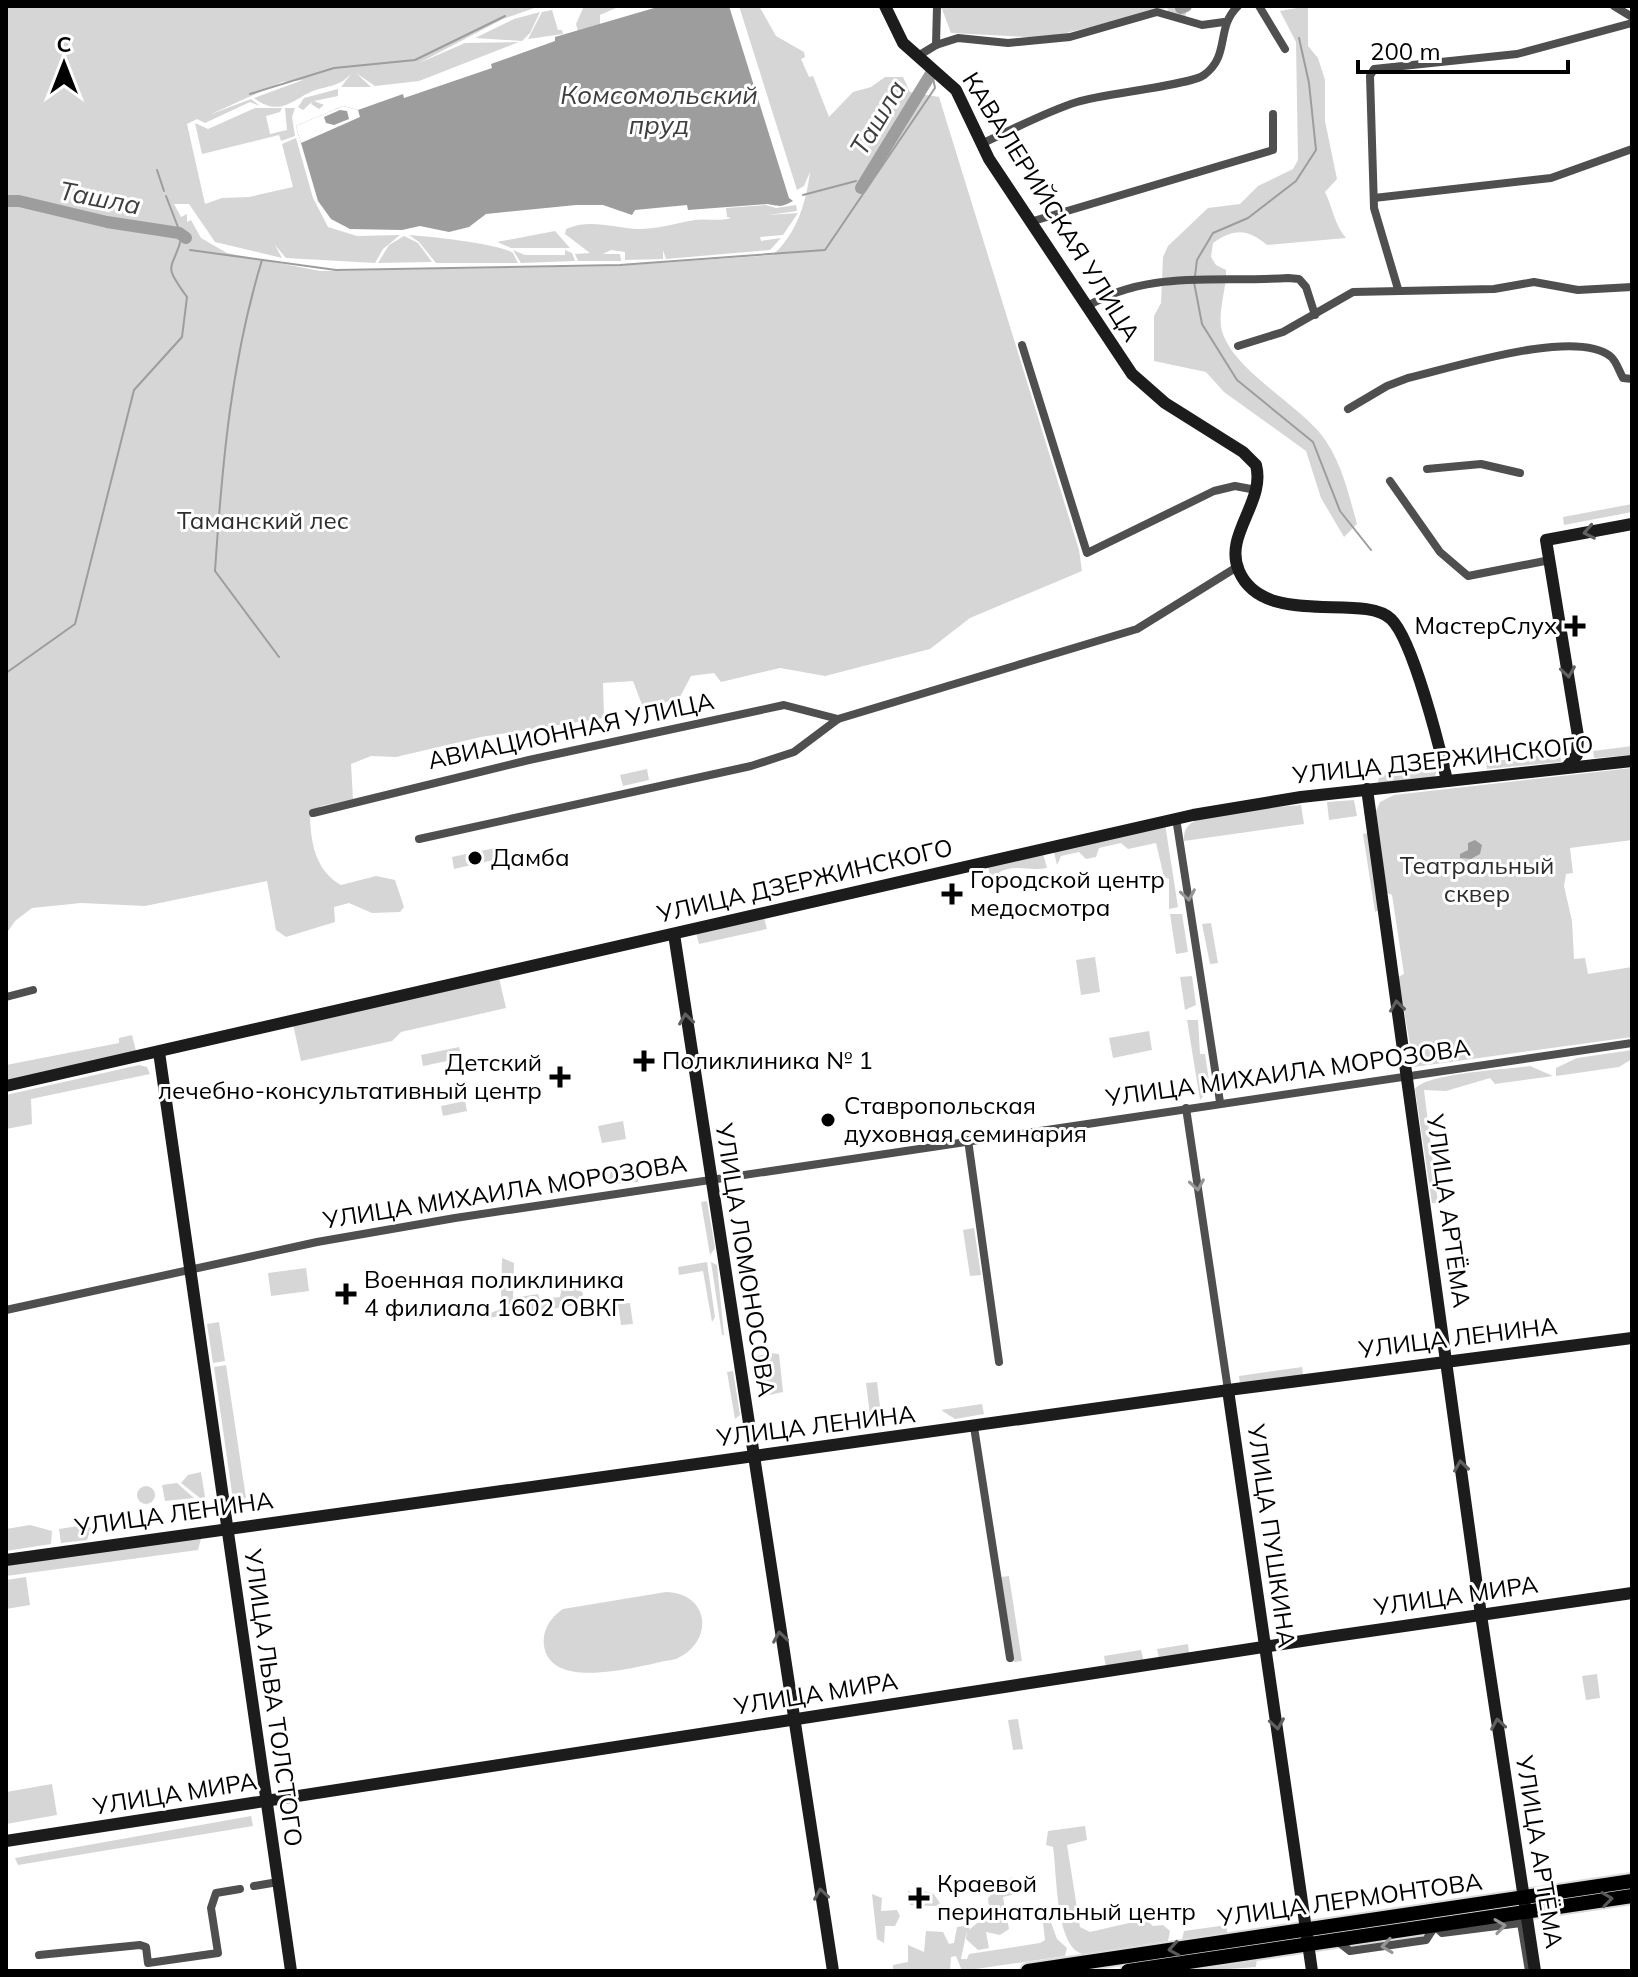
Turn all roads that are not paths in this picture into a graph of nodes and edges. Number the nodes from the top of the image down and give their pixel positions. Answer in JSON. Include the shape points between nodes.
{"nodes":[{"id":1,"x":885,"y":6,"type":"edge"},
{"id":2,"x":937,"y":6,"type":"edge"},
{"id":3,"x":1238,"y":6,"type":"edge"},
{"id":4,"x":1259,"y":6,"type":"edge"},
{"id":5,"x":1614,"y":6,"type":"edge"},
{"id":6,"x":1632,"y":20,"type":"edge"},
{"id":7,"x":1224,"y":22,"type":"junction"},
{"id":8,"x":936,"y":45,"type":"junction"},
{"id":9,"x":1285,"y":49,"type":"dead end"},
{"id":10,"x":918,"y":56,"type":"junction"},
{"id":11,"x":1273,"y":114,"type":"dead end"},
{"id":12,"x":981,"y":144,"type":"junction"},
{"id":13,"x":1632,"y":149,"type":"edge"},
{"id":14,"x":1374,"y":198,"type":"junction"},
{"id":15,"x":1030,"y":222,"type":"junction"},
{"id":16,"x":1632,"y":287,"type":"edge"},
{"id":17,"x":1398,"y":289,"type":"junction"},
{"id":18,"x":1086,"y":307,"type":"junction"},
{"id":19,"x":1315,"y":315,"type":"junction"},
{"id":20,"x":1022,"y":345,"type":"dead end"},
{"id":21,"x":1238,"y":346,"type":"dead end"},
{"id":22,"x":1632,"y":379,"type":"edge"},
{"id":23,"x":1348,"y":409,"type":"dead end"},
{"id":24,"x":1427,"y":469,"type":"dead end"},
{"id":25,"x":1520,"y":473,"type":"dead end"},
{"id":26,"x":1390,"y":481,"type":"dead end"},
{"id":27,"x":1256,"y":490,"type":"junction"},
{"id":28,"x":1632,"y":524,"type":"edge"},
{"id":29,"x":1550,"y":560,"type":"junction"},
{"id":30,"x":1237,"y":567,"type":"junction"},
{"id":31,"x":838,"y":719,"type":"junction"},
{"id":32,"x":1578,"y":736,"type":"junction"},
{"id":33,"x":1626,"y":761,"type":"edge"},
{"id":34,"x":1566,"y":768,"type":"junction"},
{"id":35,"x":1447,"y":781,"type":"junction"},
{"id":36,"x":1367,"y":789,"type":"junction"},
{"id":37,"x":313,"y":813,"type":"dead end"},
{"id":38,"x":1176,"y":818,"type":"junction"},
{"id":39,"x":419,"y":839,"type":"dead end"},
{"id":40,"x":674,"y":934,"type":"junction"},
{"id":41,"x":33,"y":990,"type":"dead end"},
{"id":42,"x":6,"y":997,"type":"edge"},
{"id":43,"x":1632,"y":1043,"type":"edge"},
{"id":44,"x":159,"y":1052,"type":"junction"},
{"id":45,"x":1407,"y":1075,"type":"junction"},
{"id":46,"x":6,"y":1086,"type":"edge"},
{"id":47,"x":1220,"y":1102,"type":"junction"},
{"id":48,"x":1186,"y":1108,"type":"junction"},
{"id":49,"x":968,"y":1140,"type":"junction"},
{"id":50,"x":711,"y":1180,"type":"junction"},
{"id":51,"x":190,"y":1272,"type":"junction"},
{"id":52,"x":6,"y":1310,"type":"edge"},
{"id":53,"x":1632,"y":1338,"type":"edge"},
{"id":54,"x":1446,"y":1361,"type":"junction"},
{"id":55,"x":999,"y":1362,"type":"dead end"},
{"id":56,"x":1228,"y":1390,"type":"junction"},
{"id":57,"x":974,"y":1427,"type":"junction"},
{"id":58,"x":753,"y":1456,"type":"junction"},
{"id":59,"x":226,"y":1530,"type":"junction"},
{"id":60,"x":6,"y":1560,"type":"edge"},
{"id":61,"x":1632,"y":1593,"type":"edge"},
{"id":62,"x":1481,"y":1615,"type":"junction"},
{"id":63,"x":1265,"y":1647,"type":"junction"},
{"id":64,"x":1010,"y":1658,"type":"dead end"},
{"id":65,"x":793,"y":1720,"type":"junction"},
{"id":66,"x":266,"y":1803,"type":"junction"},
{"id":67,"x":6,"y":1841,"type":"edge"},
{"id":68,"x":1632,"y":1881,"type":"edge"},
{"id":69,"x":278,"y":1882,"type":"junction"},
{"id":70,"x":254,"y":1886,"type":"dead end"},
{"id":71,"x":240,"y":1889,"type":"dead end"},
{"id":72,"x":1632,"y":1896,"type":"edge"},
{"id":73,"x":1526,"y":1904,"type":"junction"},
{"id":74,"x":1435,"y":1926,"type":"junction"},
{"id":75,"x":1308,"y":1936,"type":"junction"},
{"id":76,"x":39,"y":1955,"type":"dead end"},
{"id":77,"x":148,"y":1967,"type":"edge"},
{"id":78,"x":291,"y":1971,"type":"edge"},
{"id":79,"x":833,"y":1971,"type":"edge"},
{"id":80,"x":1028,"y":1971,"type":"edge"},
{"id":81,"x":1128,"y":1971,"type":"edge"},
{"id":82,"x":1312,"y":1971,"type":"edge"},
{"id":83,"x":1529,"y":1971,"type":"edge"},
{"id":84,"x":1535,"y":1971,"type":"edge"}],
"edges":[{"from":1,"to":10,"type":"main road","name":"КАВАЛЕРИЙСКАЯ УЛИЦА","via":[[900,39]]},
{"from":2,"to":8,"type":"street"},
{"from":3,"to":7,"type":"street"},
{"from":4,"to":9,"type":"street"},
{"from":5,"to":6,"type":"street"},
{"from":6,"to":14,"type":"street","via":[[1517,54],[1374,69]]},
{"from":7,"to":8,"type":"street","via":[[1202,25],[1157,12],[1070,37],[1008,43],[958,38]]},
{"from":7,"to":12,"type":"street","via":[[1221,52],[1203,77],[1076,102]]},
{"from":8,"to":10,"type":"street"},
{"from":10,"to":12,"type":"main road","name":"КАВАЛЕРИЙСКАЯ УЛИЦА","via":[[956,90]]},
{"from":11,"to":15,"type":"street","via":[[1273,150]]},
{"from":12,"to":15,"type":"main road","name":"КАВАЛЕРИЙСКАЯ УЛИЦА"},
{"from":13,"to":14,"type":"street","via":[[1551,178]]},
{"from":14,"to":17,"type":"street"},
{"from":15,"to":18,"type":"main road","name":"КАВАЛЕРИЙСКАЯ УЛИЦА"},
{"from":16,"to":17,"type":"street","via":[[1578,290],[1534,282],[1494,289]]},
{"from":17,"to":19,"type":"street","via":[[1353,292]]},
{"from":18,"to":19,"type":"street","via":[[1119,289],[1180,280],[1299,279]]},
{"from":18,"to":27,"type":"main road","name":"КАВАЛЕРИЙСКАЯ УЛИЦА","via":[[1146,387],[1251,458],[1258,473]]},
{"from":19,"to":21,"type":"street"},
{"from":20,"to":27,"type":"street","via":[[1087,553],[1214,491],[1235,486]]},
{"from":22,"to":23,"type":"street","via":[[1623,378],[1612,357],[1591,347],[1548,346],[1408,378]]},
{"from":24,"to":25,"type":"street","via":[[1481,464]]},
{"from":26,"to":29,"type":"street","via":[[1440,552],[1468,576]]},
{"from":27,"to":30,"type":"main road","via":[[1238,540]]},
{"from":28,"to":29,"type":"main road","one_way":true,"via":[[1546,540]]},
{"from":29,"to":32,"type":"main road","one_way":true},
{"from":30,"to":31,"type":"street","via":[[1137,629]]},
{"from":30,"to":35,"type":"main road","via":[[1257,592],[1280,602],[1388,616],[1413,665]]},
{"from":31,"to":37,"type":"street","name":"АВИАЦИОННАЯ УЛИЦА","via":[[784,705]]},
{"from":31,"to":39,"type":"street","via":[[794,752],[751,766]]},
{"from":32,"to":33,"type":"main road","name":"УЛИЦА ДЗЕРЖИНСКОГО","via":[[1590,759]]},
{"from":32,"to":34,"type":"main road","via":[[1577,755]]},
{"from":33,"to":34,"type":"main road","name":"УЛИЦА ДЗЕРЖИНСКОГО"},
{"from":34,"to":35,"type":"main road","name":"УЛИЦА ДЗЕРЖИНСКОГО"},
{"from":35,"to":36,"type":"main road","name":"УЛИЦА ДЗЕРЖИНСКОГО"},
{"from":36,"to":38,"type":"main road","name":"УЛИЦА ДЗЕРЖИНСКОГО"},
{"from":45,"to":36,"type":"main road","name":"УЛИЦА АРТЁМА","one_way":true},
{"from":38,"to":40,"type":"main road","name":"УЛИЦА ДЗЕРЖИНСКОГО"},
{"from":38,"to":47,"type":"street","one_way":true},
{"from":40,"to":44,"type":"main road","name":"УЛИЦА ДЗЕРЖИНСКОГО"},
{"from":50,"to":40,"type":"main road","name":"УЛИЦА ЛОМОНОСОВА","one_way":true},
{"from":41,"to":42,"type":"street"},
{"from":43,"to":45,"type":"street","name":"УЛИЦА МИХАИЛА МОРОЗОВА"},
{"from":44,"to":46,"type":"main road","name":"УЛИЦА ДЗЕРЖИНСКОГО"},
{"from":44,"to":51,"type":"main road","name":"УЛИЦА ЛЬВА ТОЛСТОГО"},
{"from":45,"to":47,"type":"street","name":"УЛИЦА МИХАИЛА МОРОЗОВА"},
{"from":45,"to":54,"type":"main road","name":"УЛИЦА АРТЁМА"},
{"from":47,"to":48,"type":"street","name":"УЛИЦА МИХАИЛА МОРОЗОВА"},
{"from":48,"to":49,"type":"street","name":"УЛИЦА МИХАИЛА МОРОЗОВА"},
{"from":48,"to":56,"type":"street","name":"УЛИЦА ПУШКИНА","one_way":true},
{"from":49,"to":50,"type":"street","name":"УЛИЦА МИХАИЛА МОРОЗОВА"},
{"from":49,"to":55,"type":"street"},
{"from":50,"to":51,"type":"street","name":"УЛИЦА МИХАИЛА МОРОЗОВА","via":[[367,1233]]},
{"from":50,"to":58,"type":"main road","name":"УЛИЦА ЛОМОНОСОВА"},
{"from":51,"to":52,"type":"street","name":"УЛИЦА МИХАИЛА МОРОЗОВА"},
{"from":51,"to":59,"type":"main road","name":"УЛИЦА ЛЬВА ТОЛСТОГО"},
{"from":53,"to":54,"type":"main road","name":"УЛИЦА ЛЕНИНА"},
{"from":54,"to":56,"type":"main road","name":"УЛИЦА ЛЕНИНА"},
{"from":62,"to":54,"type":"main road","name":"УЛИЦА АРТЁМА","one_way":true},
{"from":56,"to":57,"type":"main road","name":"УЛИЦА ЛЕНИНА"},
{"from":56,"to":63,"type":"main road","name":"УЛИЦА ПУШКИНА"},
{"from":57,"to":58,"type":"main road","name":"УЛИЦА ЛЕНИНА"},
{"from":57,"to":64,"type":"street"},
{"from":58,"to":59,"type":"main road","name":"УЛИЦА ЛЕНИНА"},
{"from":65,"to":58,"type":"main road","name":"УЛИЦА ЛОМОНОСОВА","one_way":true},
{"from":59,"to":60,"type":"main road","name":"УЛИЦА ЛЕНИНА"},
{"from":59,"to":66,"type":"main road","name":"УЛИЦА ЛЬВА ТОЛСТОГО"},
{"from":61,"to":62,"type":"main road","name":"УЛИЦА МИРА"},
{"from":62,"to":63,"type":"main road","name":"УЛИЦА МИРА"},
{"from":73,"to":62,"type":"main road","name":"УЛИЦА АРТЁМА","one_way":true},
{"from":63,"to":65,"type":"main road","name":"УЛИЦА МИРА"},
{"from":63,"to":75,"type":"main road","name":"УЛИЦА ПУШКИНА","one_way":true},
{"from":65,"to":66,"type":"main road","name":"УЛИЦА МИРА"},
{"from":79,"to":65,"type":"main road","name":"УЛИЦА ЛОМОНОСОВА","one_way":true},
{"from":66,"to":67,"type":"main road","name":"УЛИЦА МИРА"},
{"from":66,"to":69,"type":"main road","name":"УЛИЦА ЛЬВА ТОЛСТОГО"},
{"from":68,"to":73,"type":"main road","name":"УЛИЦА ЛЕРМОНТОВА"},
{"from":69,"to":70,"type":"street"},
{"from":69,"to":78,"type":"main road","name":"УЛИЦА ЛЬВА ТОЛСТОГО"},
{"from":71,"to":77,"type":"street","via":[[216,1893],[211,1908],[218,1953]]},
{"from":73,"to":72,"type":"main road","name":"УЛИЦА ЛЕРМОНТОВА","one_way":true},
{"from":73,"to":74,"type":"main road","name":"УЛИЦА ЛЕРМОНТОВА"},
{"from":73,"to":75,"type":"main road","name":"УЛИЦА ЛЕРМОНТОВА"},
{"from":73,"to":84,"type":"main road","name":"УЛИЦА АРТЁМА"},
{"from":74,"to":75,"type":"main road","name":"УЛИЦА ЛЕРМОНТОВА","via":[[1336,1940]]},
{"from":74,"to":83,"type":"street","one_way":true,"via":[[1442,1933],[1521,1923]]},
{"from":75,"to":80,"type":"main road","name":"УЛИЦА ЛЕРМОНТОВА","one_way":true},
{"from":75,"to":81,"type":"main road","name":"УЛИЦА ЛЕРМОНТОВА"},
{"from":75,"to":82,"type":"main road","name":"УЛИЦА ПУШКИНА"},
{"from":76,"to":77,"type":"street","via":[[140,1945],[146,1947]]}]}
